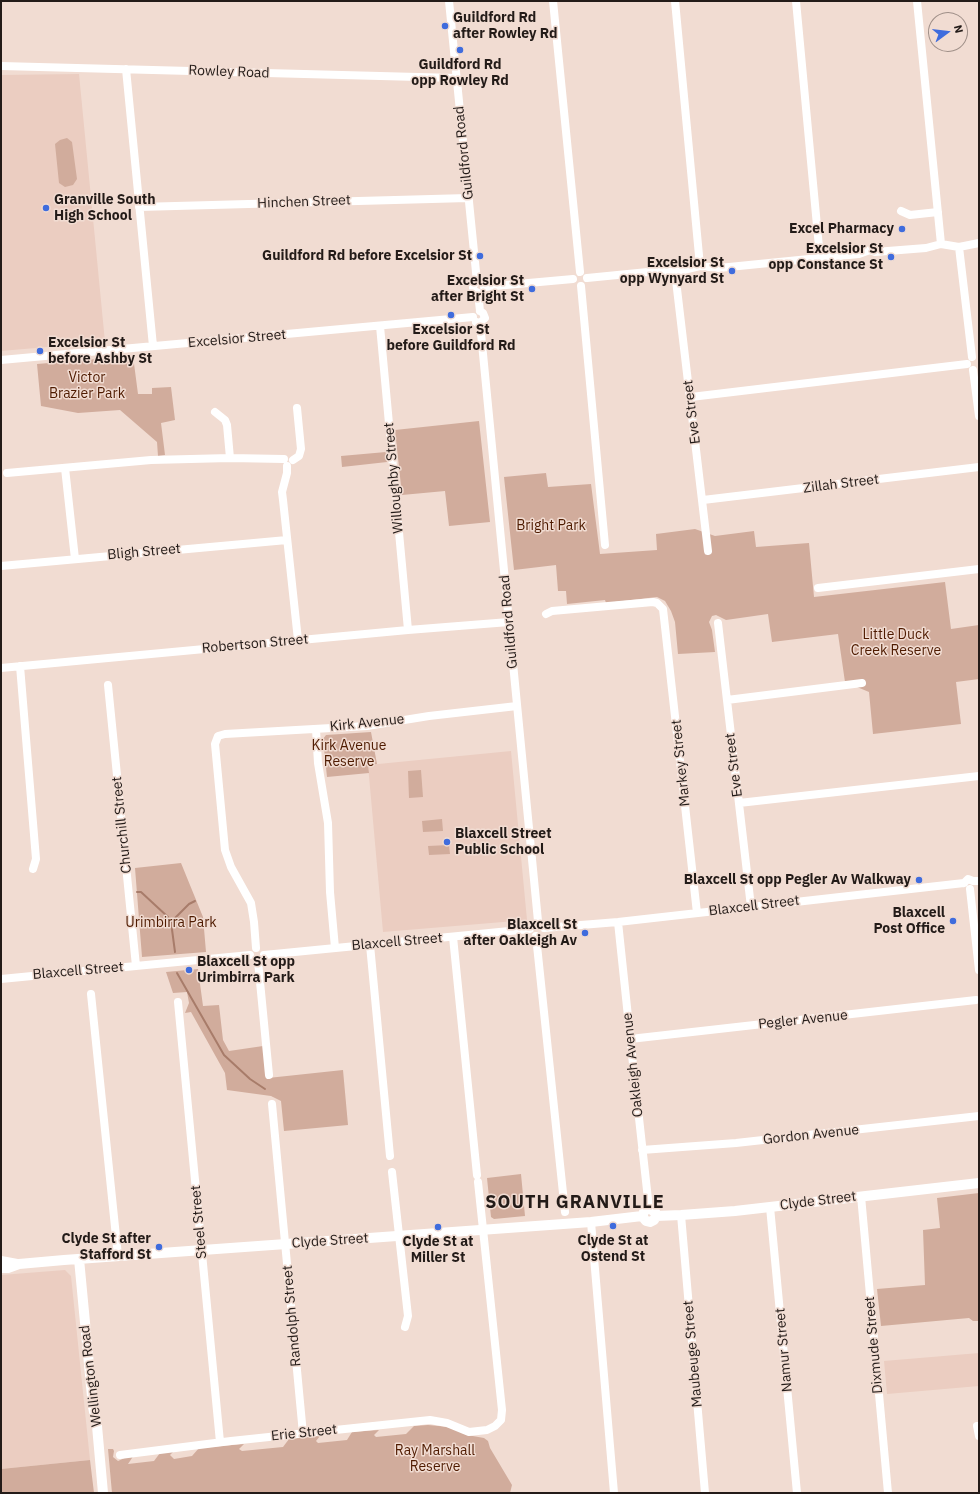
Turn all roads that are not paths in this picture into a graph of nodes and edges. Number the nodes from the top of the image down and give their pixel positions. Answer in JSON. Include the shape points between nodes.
{"nodes":[{"id":1,"x":449,"y":1,"type":"edge"},
{"id":2,"x":553,"y":1,"type":"edge"},
{"id":3,"x":674,"y":1,"type":"edge"},
{"id":4,"x":796,"y":1,"type":"edge"},
{"id":5,"x":917,"y":1,"type":"edge"},
{"id":6,"x":1,"y":66,"type":"edge"},
{"id":7,"x":126,"y":69,"type":"junction"},
{"id":8,"x":456,"y":78,"type":"junction"},
{"id":9,"x":468,"y":198,"type":"junction"},
{"id":10,"x":139,"y":207,"type":"junction"},
{"id":11,"x":901,"y":211,"type":"dead end"},
{"id":12,"x":938,"y":212,"type":"junction"},
{"id":13,"x":979,"y":243,"type":"edge"},
{"id":14,"x":941,"y":244,"type":"junction"},
{"id":15,"x":959,"y":247,"type":"junction"},
{"id":16,"x":820,"y":258,"type":"junction"},
{"id":17,"x":700,"y":266,"type":"junction"},
{"id":18,"x":580,"y":272,"type":"junction"},
{"id":19,"x":675,"y":272,"type":"junction"},
{"id":20,"x":587,"y":278,"type":"junction"},
{"id":21,"x":574,"y":279,"type":"junction"},
{"id":22,"x":581,"y":286,"type":"junction"},
{"id":23,"x":480,"y":287,"type":"junction"},
{"id":24,"x":480,"y":311,"type":"junction"},
{"id":25,"x":473,"y":317,"type":"junction"},
{"id":26,"x":480,"y":323,"type":"junction"},
{"id":27,"x":380,"y":326,"type":"junction"},
{"id":28,"x":152,"y":346,"type":"junction"},
{"id":29,"x":1,"y":360,"type":"edge"},
{"id":30,"x":974,"y":364,"type":"edge"},
{"id":31,"x":691,"y":397,"type":"junction"},
{"id":32,"x":297,"y":408,"type":"dead end"},
{"id":33,"x":215,"y":412,"type":"dead end"},
{"id":34,"x":979,"y":416,"type":"edge"},
{"id":35,"x":230,"y":458,"type":"junction"},
{"id":36,"x":285,"y":463,"type":"junction"},
{"id":37,"x":979,"y":467,"type":"edge"},
{"id":38,"x":65,"y":468,"type":"junction"},
{"id":39,"x":7,"y":473,"type":"dead end"},
{"id":40,"x":703,"y":500,"type":"junction"},
{"id":41,"x":287,"y":540,"type":"junction"},
{"id":42,"x":605,"y":545,"type":"dead end"},
{"id":43,"x":708,"y":551,"type":"dead end"},
{"id":44,"x":75,"y":559,"type":"junction"},
{"id":45,"x":1,"y":566,"type":"edge"},
{"id":46,"x":979,"y":569,"type":"edge"},
{"id":47,"x":818,"y":588,"type":"dead end"},
{"id":48,"x":546,"y":614,"type":"dead end"},
{"id":49,"x":509,"y":622,"type":"junction"},
{"id":50,"x":718,"y":623,"type":"dead end"},
{"id":51,"x":408,"y":630,"type":"junction"},
{"id":52,"x":298,"y":640,"type":"junction"},
{"id":53,"x":20,"y":666,"type":"junction"},
{"id":54,"x":1,"y":668,"type":"edge"},
{"id":55,"x":862,"y":683,"type":"dead end"},
{"id":56,"x":108,"y":685,"type":"dead end"},
{"id":57,"x":727,"y":700,"type":"junction"},
{"id":58,"x":517,"y":706,"type":"junction"},
{"id":59,"x":316,"y":729,"type":"junction"},
{"id":60,"x":979,"y":776,"type":"edge"},
{"id":61,"x":739,"y":803,"type":"junction"},
{"id":62,"x":33,"y":869,"type":"dead end"},
{"id":63,"x":971,"y":884,"type":"edge"},
{"id":64,"x":752,"y":907,"type":"junction"},
{"id":65,"x":697,"y":913,"type":"junction"},
{"id":66,"x":538,"y":921,"type":"junction"},
{"id":67,"x":618,"y":922,"type":"junction"},
{"id":68,"x":544,"y":928,"type":"junction"},
{"id":69,"x":530,"y":929,"type":"junction"},
{"id":70,"x":536,"y":936,"type":"junction"},
{"id":71,"x":453,"y":937,"type":"junction"},
{"id":72,"x":370,"y":945,"type":"junction"},
{"id":73,"x":256,"y":948,"type":"junction"},
{"id":74,"x":335,"y":948,"type":"junction"},
{"id":75,"x":250,"y":955,"type":"junction"},
{"id":76,"x":261,"y":958,"type":"junction"},
{"id":77,"x":136,"y":966,"type":"junction"},
{"id":78,"x":979,"y":970,"type":"edge"},
{"id":79,"x":1,"y":979,"type":"edge"},
{"id":80,"x":91,"y":994,"type":"dead end"},
{"id":81,"x":978,"y":999,"type":"edge"},
{"id":82,"x":178,"y":1002,"type":"dead end"},
{"id":83,"x":630,"y":1040,"type":"junction"},
{"id":84,"x":269,"y":1075,"type":"dead end"},
{"id":85,"x":272,"y":1104,"type":"dead end"},
{"id":86,"x":979,"y":1116,"type":"edge"},
{"id":87,"x":642,"y":1150,"type":"junction"},
{"id":88,"x":390,"y":1156,"type":"dead end"},
{"id":89,"x":392,"y":1172,"type":"dead end"},
{"id":90,"x":979,"y":1183,"type":"edge"},
{"id":91,"x":861,"y":1196,"type":"junction"},
{"id":92,"x":770,"y":1207,"type":"junction"},
{"id":93,"x":565,"y":1212,"type":"dead end"},
{"id":94,"x":652,"y":1212,"type":"junction"},
{"id":95,"x":681,"y":1216,"type":"junction"},
{"id":96,"x":590,"y":1222,"type":"junction"},
{"id":97,"x":484,"y":1229,"type":"junction"},
{"id":98,"x":400,"y":1235,"type":"junction"},
{"id":99,"x":285,"y":1244,"type":"junction"},
{"id":100,"x":201,"y":1250,"type":"junction"},
{"id":101,"x":118,"y":1256,"type":"junction"},
{"id":102,"x":79,"y":1259,"type":"junction"},
{"id":103,"x":1,"y":1260,"type":"edge"},
{"id":104,"x":18,"y":1264,"type":"junction"},
{"id":105,"x":1,"y":1268,"type":"edge"},
{"id":106,"x":405,"y":1327,"type":"dead end"},
{"id":107,"x":977,"y":1426,"type":"dead end"},
{"id":108,"x":303,"y":1434,"type":"junction"},
{"id":109,"x":979,"y":1436,"type":"edge"},
{"id":110,"x":220,"y":1442,"type":"junction"},
{"id":111,"x":120,"y":1455,"type":"dead end"},
{"id":112,"x":103,"y":1493,"type":"edge"},
{"id":113,"x":614,"y":1493,"type":"edge"},
{"id":114,"x":705,"y":1493,"type":"edge"},
{"id":115,"x":797,"y":1493,"type":"edge"},
{"id":116,"x":888,"y":1493,"type":"edge"}],
"edges":[{"from":1,"to":8,"type":"street","name":"Guildford Road"},
{"from":2,"to":18,"type":"street"},
{"from":3,"to":17,"type":"street"},
{"from":4,"to":16,"type":"street"},
{"from":5,"to":12,"type":"street"},
{"from":6,"to":7,"type":"street","name":"Rowley Road"},
{"from":7,"to":8,"type":"street","name":"Rowley Road"},
{"from":7,"to":10,"type":"street"},
{"from":8,"to":9,"type":"street","name":"Guildford Road"},
{"from":9,"to":10,"type":"street","name":"Hinchen Street"},
{"from":9,"to":23,"type":"street","name":"Guildford Road"},
{"from":10,"to":28,"type":"street"},
{"from":11,"to":12,"type":"street","via":[[910,215]]},
{"from":12,"to":14,"type":"street"},
{"from":13,"to":15,"type":"street"},
{"from":14,"to":15,"type":"street"},
{"from":14,"to":16,"type":"street","via":[[926,248],[875,252],[870,250],[859,254]]},
{"from":15,"to":30,"type":"street"},
{"from":16,"to":17,"type":"street","via":[[719,268]]},
{"from":17,"to":19,"type":"street"},
{"from":18,"to":20,"type":"street"},
{"from":18,"to":21,"type":"street","via":[[575,274]]},
{"from":19,"to":20,"type":"street","via":[[658,270]]},
{"from":19,"to":31,"type":"street","name":"Eve Street"},
{"from":20,"to":22,"type":"street","via":[[586,283]]},
{"from":21,"to":22,"type":"street","via":[[576,284]]},
{"from":21,"to":23,"type":"street"},
{"from":22,"to":42,"type":"street"},
{"from":23,"to":24,"type":"street","name":"Guildford Road"},
{"from":24,"to":25,"type":"street"},
{"from":24,"to":26,"type":"street","via":[[485,316]]},
{"from":25,"to":26,"type":"street","via":[[475,322]]},
{"from":25,"to":27,"type":"street","name":"Excelsior Street"},
{"from":26,"to":49,"type":"street","name":"Guildford Road"},
{"from":27,"to":28,"type":"street","name":"Excelsior Street"},
{"from":27,"to":51,"type":"street","name":"Willoughby Street"},
{"from":28,"to":29,"type":"street","name":"Excelsior Street"},
{"from":30,"to":31,"type":"street"},
{"from":30,"to":34,"type":"street"},
{"from":31,"to":40,"type":"street","name":"Eve Street"},
{"from":32,"to":36,"type":"street","via":[[301,449],[292,465]]},
{"from":33,"to":35,"type":"street","via":[[228,425]]},
{"from":35,"to":36,"type":"street"},
{"from":35,"to":38,"type":"street","via":[[151,460]]},
{"from":36,"to":41,"type":"street","via":[[287,473],[282,496]]},
{"from":37,"to":40,"type":"street","name":"Zillah Street"},
{"from":38,"to":39,"type":"street"},
{"from":38,"to":44,"type":"street"},
{"from":40,"to":43,"type":"street","name":"Eve Street"},
{"from":41,"to":44,"type":"street","name":"Bligh Street"},
{"from":41,"to":52,"type":"street"},
{"from":44,"to":45,"type":"street","name":"Bligh Street"},
{"from":46,"to":47,"type":"street"},
{"from":48,"to":65,"type":"street","name":"Markey Street","via":[[552,611],[653,602],[661,606],[664,613]]},
{"from":49,"to":51,"type":"street","name":"Robertson Street"},
{"from":49,"to":58,"type":"street","name":"Guildford Road"},
{"from":50,"to":57,"type":"street","name":"Eve Street"},
{"from":51,"to":52,"type":"street","name":"Robertson Street"},
{"from":52,"to":53,"type":"street","name":"Robertson Street"},
{"from":53,"to":54,"type":"street","name":"Robertson Street"},
{"from":53,"to":62,"type":"street","via":[[36,859]]},
{"from":55,"to":57,"type":"street"},
{"from":56,"to":77,"type":"street","name":"Churchill Street"},
{"from":57,"to":61,"type":"street","name":"Eve Street"},
{"from":58,"to":59,"type":"street","name":"Kirk Avenue","via":[[368,726]]},
{"from":58,"to":66,"type":"street","name":"Guildford Road"},
{"from":59,"to":73,"type":"street","name":"Kirk Avenue","via":[[225,734],[218,736],[215,744],[225,850],[231,867],[251,903]]},
{"from":59,"to":74,"type":"street","via":[[317,756],[328,824]]},
{"from":60,"to":61,"type":"street"},
{"from":61,"to":64,"type":"street","name":"Eve Street"},
{"from":63,"to":64,"type":"street","name":"Blaxcell Street"},
{"from":63,"to":78,"type":"street"},
{"from":64,"to":65,"type":"street","name":"Blaxcell Street"},
{"from":65,"to":67,"type":"street","name":"Blaxcell Street"},
{"from":66,"to":68,"type":"street"},
{"from":66,"to":69,"type":"street","via":[[531,924]]},
{"from":67,"to":68,"type":"street","name":"Blaxcell Street"},
{"from":67,"to":83,"type":"street","name":"Oakleigh Avenue"},
{"from":68,"to":70,"type":"street","via":[[543,933]]},
{"from":69,"to":70,"type":"street"},
{"from":69,"to":71,"type":"street","name":"Blaxcell Street"},
{"from":70,"to":93,"type":"street"},
{"from":71,"to":72,"type":"street","name":"Blaxcell Street"},
{"from":71,"to":97,"type":"street"},
{"from":72,"to":74,"type":"street","name":"Blaxcell Street"},
{"from":72,"to":88,"type":"street"},
{"from":73,"to":75,"type":"street"},
{"from":73,"to":76,"type":"street","via":[[262,950]]},
{"from":74,"to":76,"type":"street","name":"Blaxcell Street"},
{"from":75,"to":76,"type":"street","via":[[253,960]]},
{"from":75,"to":77,"type":"street","name":"Blaxcell Street"},
{"from":76,"to":84,"type":"street"},
{"from":77,"to":79,"type":"street","name":"Blaxcell Street"},
{"from":80,"to":101,"type":"street"},
{"from":81,"to":83,"type":"street","name":"Pegler Avenue"},
{"from":82,"to":100,"type":"street","name":"Steel Street"},
{"from":83,"to":87,"type":"street","name":"Oakleigh Avenue"},
{"from":85,"to":99,"type":"street","name":"Randolph Street"},
{"from":86,"to":87,"type":"street","name":"Gordon Avenue","via":[[736,1143]]},
{"from":87,"to":94,"type":"street","name":"Oakleigh Avenue"},
{"from":89,"to":98,"type":"street"},
{"from":90,"to":91,"type":"main road","name":"Clyde Street"},
{"from":91,"to":92,"type":"main road","name":"Clyde Street"},
{"from":91,"to":116,"type":"street","name":"Dixmude Street"},
{"from":92,"to":95,"type":"main road","name":"Clyde Street"},
{"from":92,"to":115,"type":"street","name":"Namur Street"},
{"from":94,"to":95,"type":"main road","name":"Clyde Street"},
{"from":94,"to":96,"type":"main road","name":"Clyde Street","via":[[654,1220],[650,1222],[642,1216]]},
{"from":95,"to":114,"type":"street","name":"Maubeuge Street"},
{"from":96,"to":97,"type":"main road","name":"Clyde Street"},
{"from":96,"to":113,"type":"street"},
{"from":97,"to":98,"type":"main road","name":"Clyde Street"},
{"from":97,"to":108,"type":"street","name":"Erie Street","via":[[502,1420],[487,1430],[469,1432],[447,1423],[430,1420]]},
{"from":98,"to":99,"type":"main road","name":"Clyde Street"},
{"from":98,"to":106,"type":"street","via":[[408,1316]]},
{"from":99,"to":100,"type":"main road","name":"Clyde Street"},
{"from":99,"to":108,"type":"street","name":"Randolph Street"},
{"from":100,"to":101,"type":"main road","name":"Clyde Street"},
{"from":100,"to":110,"type":"street","name":"Steel Street"},
{"from":101,"to":102,"type":"main road","name":"Clyde Street"},
{"from":102,"to":104,"type":"main road","name":"Clyde Street"},
{"from":102,"to":112,"type":"main road","name":"Wellington Road"},
{"from":103,"to":104,"type":"main road","name":"Clyde Street"},
{"from":104,"to":105,"type":"main road","name":"Clyde Street"},
{"from":107,"to":109,"type":"street"},
{"from":108,"to":110,"type":"street","name":"Erie Street"},
{"from":110,"to":111,"type":"street","name":"Erie Street"}]}
